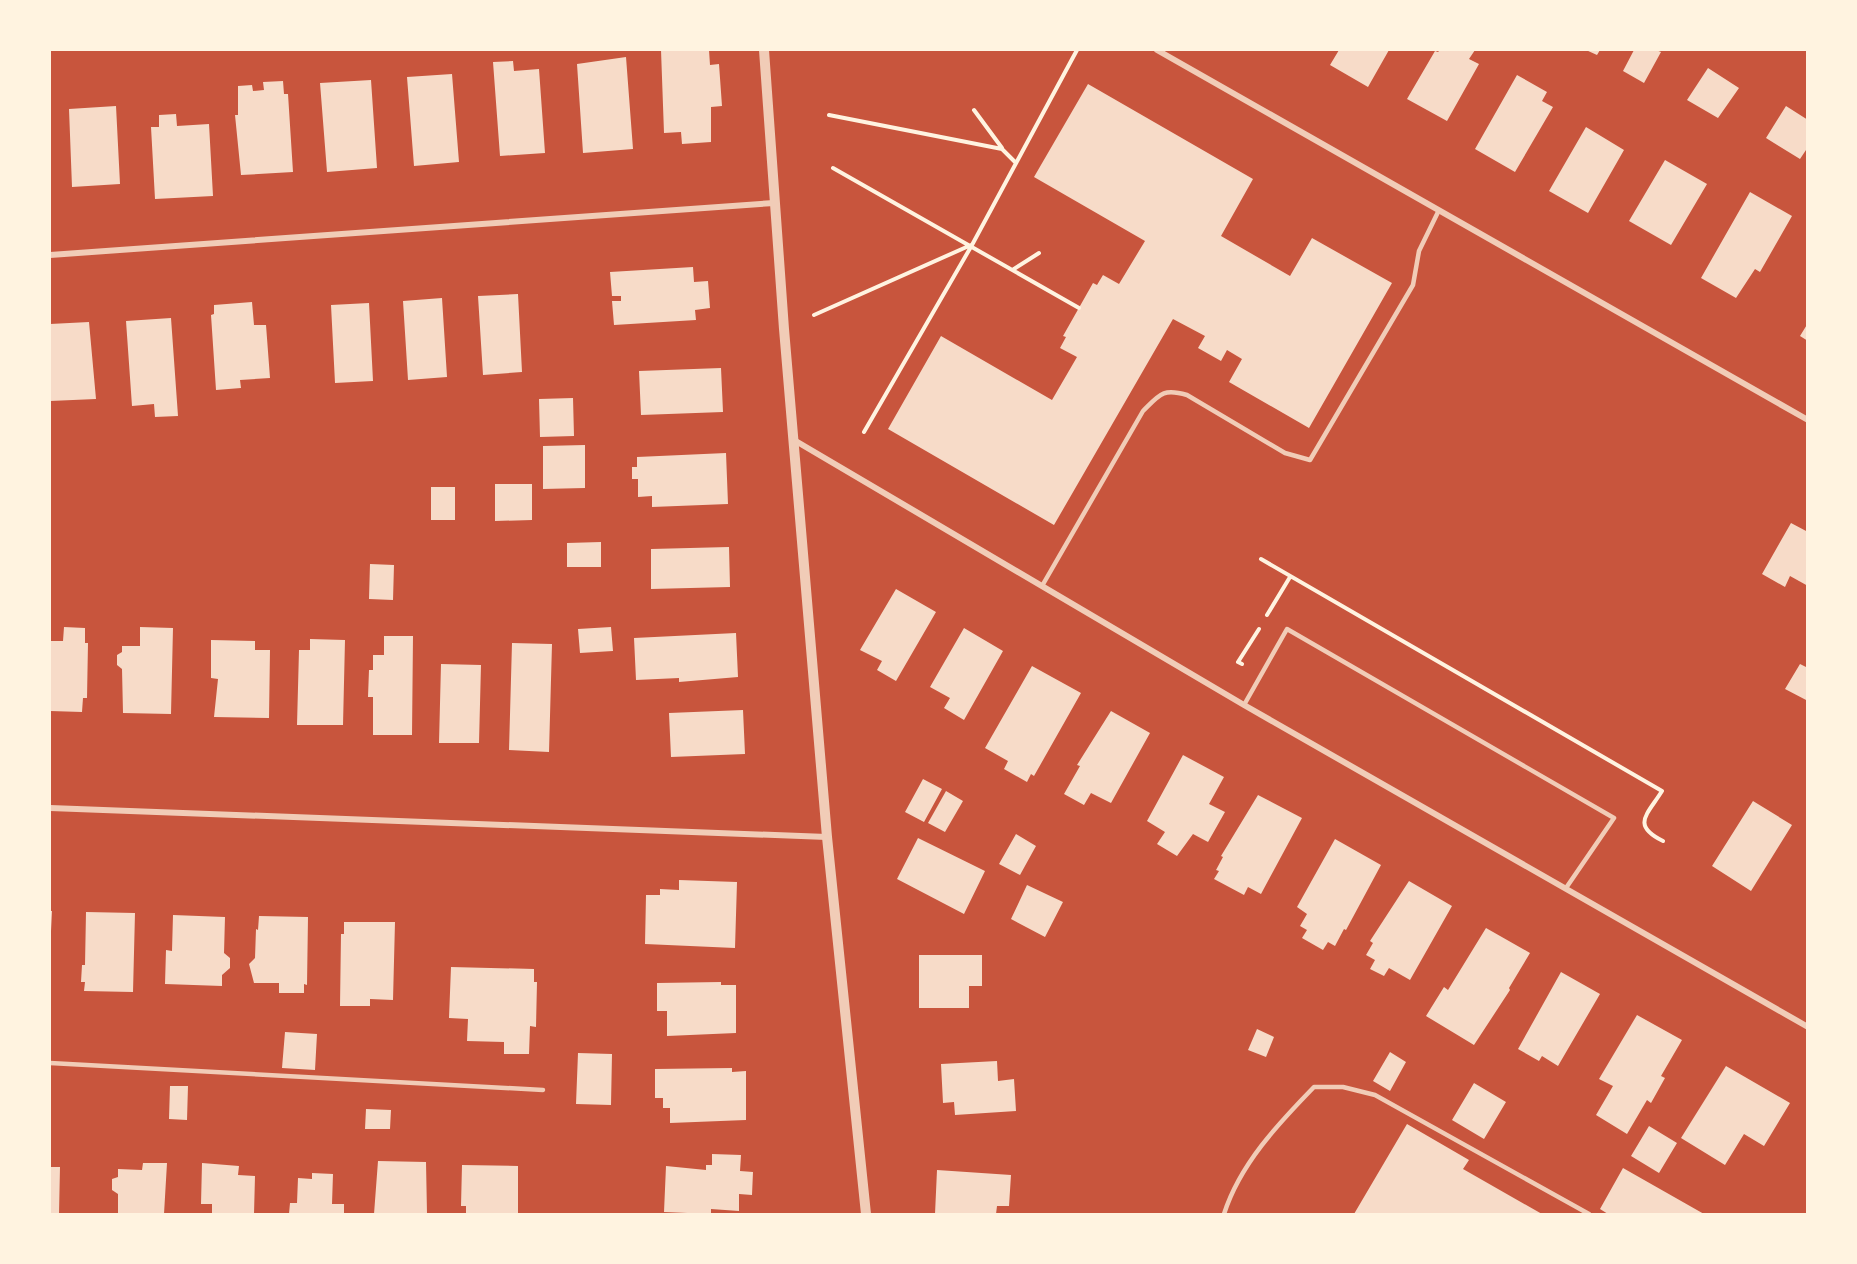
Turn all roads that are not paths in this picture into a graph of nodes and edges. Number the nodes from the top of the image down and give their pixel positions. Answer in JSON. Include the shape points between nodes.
{"nodes":[{"id":1,"x":764,"y":50,"type":"edge"},
{"id":2,"x":1158,"y":50,"type":"edge"},
{"id":3,"x":774,"y":203,"type":"junction"},
{"id":4,"x":1439,"y":210,"type":"junction"},
{"id":5,"x":50,"y":255,"type":"edge"},
{"id":6,"x":1808,"y":420,"type":"edge"},
{"id":7,"x":794,"y":440,"type":"junction"},
{"id":8,"x":1042,"y":586,"type":"junction"},
{"id":9,"x":1244,"y":705,"type":"junction"},
{"id":10,"x":50,"y":808,"type":"edge"},
{"id":11,"x":827,"y":837,"type":"junction"},
{"id":12,"x":1566,"y":888,"type":"junction"},
{"id":13,"x":1808,"y":1027,"type":"edge"},
{"id":14,"x":50,"y":1063,"type":"edge"},
{"id":15,"x":543,"y":1090,"type":"dead end"},
{"id":16,"x":866,"y":1215,"type":"edge"},
{"id":17,"x":1224,"y":1215,"type":"edge"},
{"id":18,"x":1589,"y":1215,"type":"edge"}],
"edges":[{"from":1,"to":3,"type":"street"},
{"from":2,"to":4,"type":"street"},
{"from":3,"to":5,"type":"street"},
{"from":3,"to":7,"type":"street"},
{"from":4,"to":6,"type":"street"},
{"from":4,"to":8,"type":"lane","via":[[1419,251],[1413,285],[1310,460],[1285,453],[1187,395],[1172,390],[1160,394],[1143,411]]},
{"from":7,"to":8,"type":"street"},
{"from":7,"to":11,"type":"street"},
{"from":8,"to":9,"type":"street"},
{"from":9,"to":12,"type":"street"},
{"from":9,"to":12,"type":"lane","via":[[1287,629],[1614,818]]},
{"from":10,"to":11,"type":"street"},
{"from":11,"to":16,"type":"street"},
{"from":12,"to":13,"type":"street"},
{"from":14,"to":15,"type":"lane"},
{"from":17,"to":18,"type":"lane","via":[[1231,1194],[1274,1128],[1314,1087],[1327,1086],[1375,1095]]}]}
